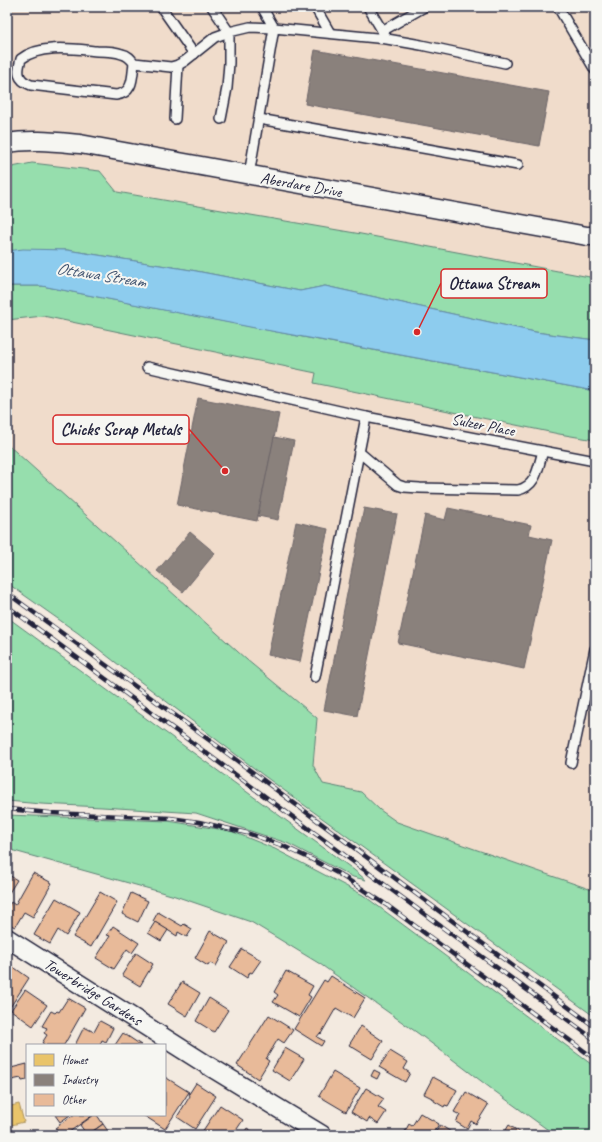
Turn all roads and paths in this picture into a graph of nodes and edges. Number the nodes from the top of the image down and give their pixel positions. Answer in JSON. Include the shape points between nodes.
{"nodes":[{"id":1,"x":160,"y":7,"type":"edge"},
{"id":2,"x":212,"y":7,"type":"edge"},
{"id":3,"x":262,"y":7,"type":"edge"},
{"id":4,"x":315,"y":7,"type":"edge"},
{"id":5,"x":368,"y":7,"type":"edge"},
{"id":6,"x":424,"y":7,"type":"edge"},
{"id":7,"x":558,"y":7,"type":"edge"},
{"id":8,"x":274,"y":28,"type":"junction"},
{"id":9,"x":382,"y":31,"type":"junction"},
{"id":10,"x":229,"y":32,"type":"junction"},
{"id":11,"x":330,"y":33,"type":"junction"},
{"id":12,"x":388,"y":40,"type":"junction"},
{"id":13,"x":194,"y":54,"type":"junction"},
{"id":14,"x":134,"y":63,"type":"junction"},
{"id":15,"x":505,"y":63,"type":"dead end"},
{"id":16,"x":178,"y":65,"type":"junction"},
{"id":17,"x":595,"y":70,"type":"edge"},
{"id":18,"x":175,"y":119,"type":"dead end"},
{"id":19,"x":259,"y":119,"type":"junction"},
{"id":20,"x":221,"y":120,"type":"dead end"},
{"id":21,"x":7,"y":143,"type":"edge"},
{"id":22,"x":518,"y":165,"type":"dead end"},
{"id":23,"x":250,"y":175,"type":"junction"},
{"id":24,"x":595,"y":236,"type":"edge"},
{"id":25,"x":147,"y":367,"type":"dead end"},
{"id":26,"x":366,"y":417,"type":"junction"},
{"id":27,"x":543,"y":451,"type":"junction"},
{"id":28,"x":359,"y":452,"type":"junction"},
{"id":29,"x":595,"y":461,"type":"edge"},
{"id":30,"x":595,"y":649,"type":"edge"},
{"id":31,"x":316,"y":677,"type":"dead end"},
{"id":32,"x":571,"y":763,"type":"dead end"},
{"id":33,"x":7,"y":938,"type":"edge"},
{"id":34,"x":322,"y":1135,"type":"edge"}],
"edges":[{"from":1,"to":13,"type":"lane"},
{"from":2,"to":10,"type":"lane"},
{"from":3,"to":8,"type":"lane"},
{"from":4,"to":11,"type":"lane"},
{"from":5,"to":9,"type":"lane"},
{"from":6,"to":9,"type":"lane"},
{"from":7,"to":17,"type":"lane"},
{"from":8,"to":10,"type":"lane","via":[[250,27]]},
{"from":8,"to":11,"type":"lane"},
{"from":8,"to":19,"type":"lane"},
{"from":9,"to":12,"type":"lane"},
{"from":10,"to":13,"type":"lane","via":[[215,37]]},
{"from":10,"to":20,"type":"lane","via":[[230,63]]},
{"from":11,"to":12,"type":"lane"},
{"from":12,"to":15,"type":"lane"},
{"from":13,"to":16,"type":"lane"},
{"from":14,"to":14,"type":"lane","via":[[131,86],[127,92],[116,95],[31,86],[24,83],[18,73],[21,59],[31,53],[47,49],[117,52],[128,56]]},
{"from":14,"to":16,"type":"lane"},
{"from":16,"to":18,"type":"lane"},
{"from":19,"to":22,"type":"lane"},
{"from":19,"to":23,"type":"lane"},
{"from":21,"to":23,"type":"street","name":"Aberdare Drive","via":[[40,141],[80,144]]},
{"from":23,"to":24,"type":"street","name":"Aberdare Drive"},
{"from":25,"to":26,"type":"lane","name":"Sulzer Place"},
{"from":26,"to":27,"type":"lane","name":"Sulzer Place"},
{"from":26,"to":28,"type":"lane"},
{"from":27,"to":28,"type":"lane","via":[[535,478],[525,489],[518,490],[404,487],[398,485]]},
{"from":27,"to":29,"type":"lane","name":"Sulzer Place"},
{"from":28,"to":31,"type":"lane"},
{"from":30,"to":32,"type":"lane"},
{"from":33,"to":34,"type":"street","name":"Towerbridge Gardens"}]}
